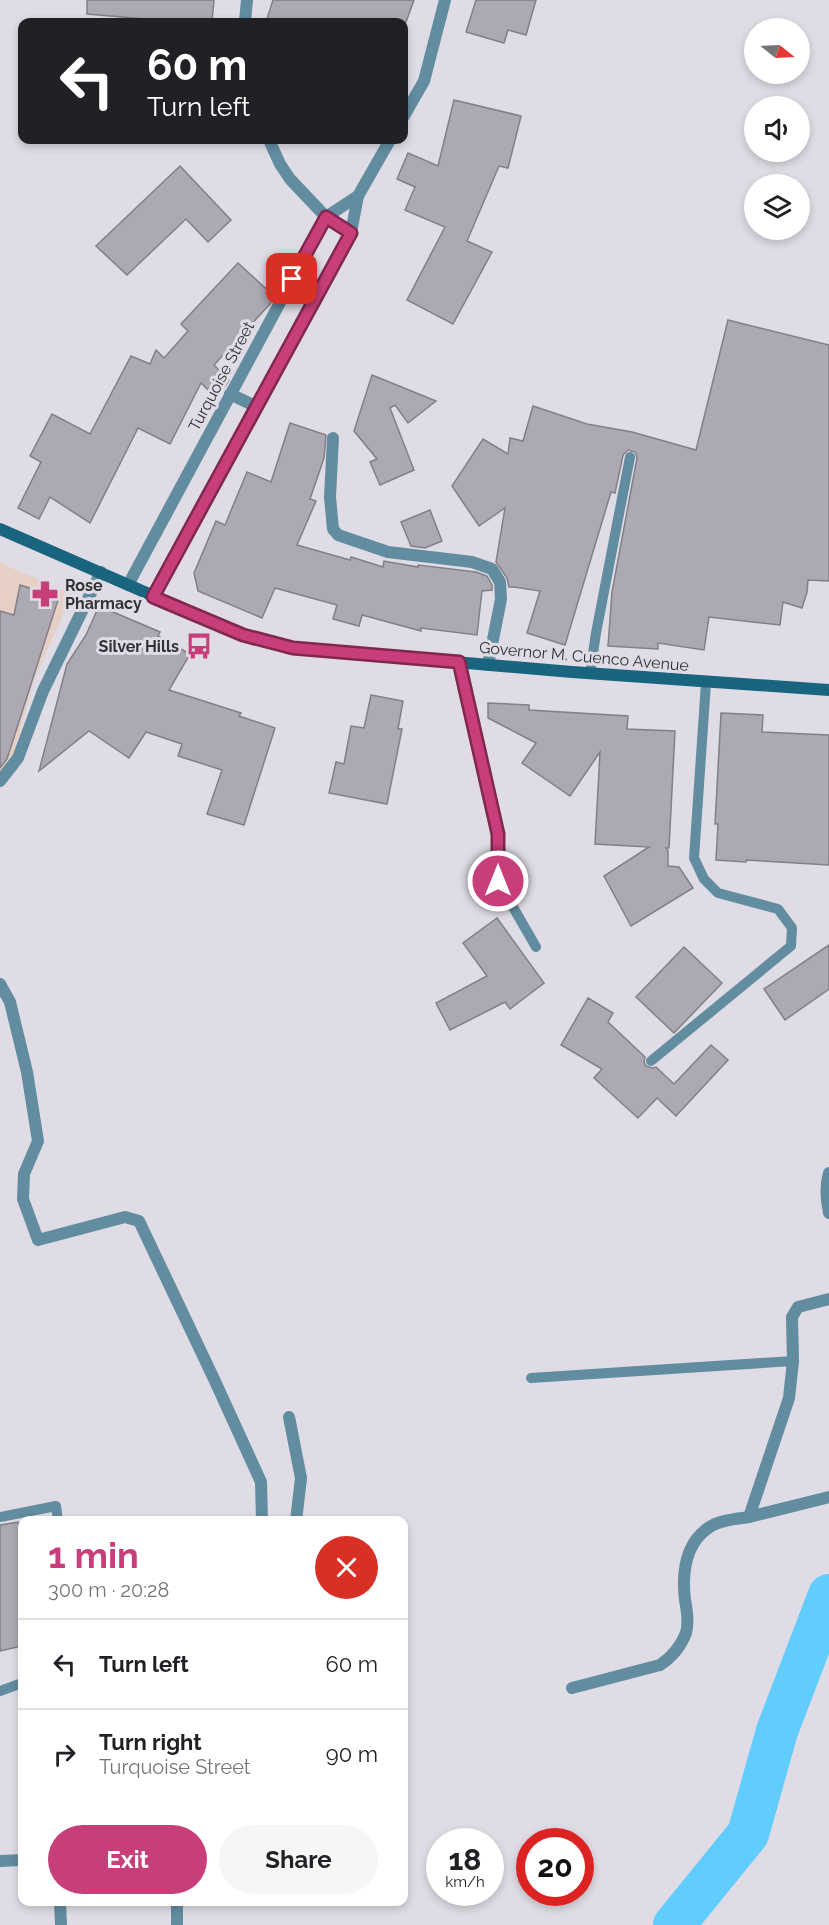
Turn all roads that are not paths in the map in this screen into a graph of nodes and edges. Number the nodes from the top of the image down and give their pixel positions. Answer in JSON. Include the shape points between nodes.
{"nodes":[{"id":1,"x":247,"y":0,"type":"edge"},
{"id":2,"x":445,"y":0,"type":"edge"},
{"id":3,"x":246,"y":18,"type":"edge"},
{"id":4,"x":408,"y":109,"type":"edge"},
{"id":5,"x":270,"y":144,"type":"edge"},
{"id":6,"x":388,"y":144,"type":"edge"},
{"id":7,"x":358,"y":196,"type":"junction"},
{"id":8,"x":326,"y":217,"type":"junction"},
{"id":9,"x":351,"y":233,"type":"junction"},
{"id":10,"x":230,"y":394,"type":"junction"},
{"id":11,"x":257,"y":408,"type":"junction"},
{"id":12,"x":333,"y":438,"type":"dead end"},
{"id":13,"x":630,"y":457,"type":"dead end"},
{"id":14,"x":0,"y":529,"type":"edge"},
{"id":15,"x":101,"y":572,"type":"junction"},
{"id":16,"x":128,"y":585,"type":"junction"},
{"id":17,"x":153,"y":597,"type":"junction"},
{"id":18,"x":459,"y":662,"type":"junction"},
{"id":19,"x":488,"y":665,"type":"junction"},
{"id":20,"x":590,"y":674,"type":"junction"},
{"id":21,"x":706,"y":683,"type":"junction"},
{"id":22,"x":829,"y":690,"type":"edge"},
{"id":23,"x":0,"y":781,"type":"edge"},
{"id":24,"x":536,"y":947,"type":"dead end"},
{"id":25,"x":0,"y":984,"type":"edge"},
{"id":26,"x":651,"y":1061,"type":"dead end"},
{"id":27,"x":829,"y":1173,"type":"edge"},
{"id":28,"x":829,"y":1213,"type":"edge"},
{"id":29,"x":829,"y":1299,"type":"edge"},
{"id":30,"x":793,"y":1362,"type":"junction"},
{"id":31,"x":531,"y":1378,"type":"dead end"},
{"id":32,"x":289,"y":1417,"type":"dead end"},
{"id":33,"x":829,"y":1497,"type":"edge"},
{"id":34,"x":57,"y":1516,"type":"edge"},
{"id":35,"x":262,"y":1516,"type":"edge"},
{"id":36,"x":297,"y":1516,"type":"edge"},
{"id":37,"x":0,"y":1517,"type":"edge"},
{"id":38,"x":749,"y":1517,"type":"junction"},
{"id":39,"x":18,"y":1684,"type":"edge"},
{"id":40,"x":572,"y":1688,"type":"dead end"},
{"id":41,"x":0,"y":1691,"type":"edge"},
{"id":42,"x":18,"y":1859,"type":"edge"},
{"id":43,"x":0,"y":1862,"type":"edge"},
{"id":44,"x":60,"y":1906,"type":"edge"},
{"id":45,"x":177,"y":1906,"type":"edge"},
{"id":46,"x":61,"y":1925,"type":"edge"},
{"id":47,"x":177,"y":1925,"type":"edge"}],
"edges":[{"from":1,"to":3,"type":"street"},
{"from":2,"to":4,"type":"street","via":[[424,81]]},
{"from":5,"to":8,"type":"street","via":[[290,179]]},
{"from":6,"to":7,"type":"street","name":"Turquoise Street"},
{"from":7,"to":8,"type":"street","name":"Turquoise Street"},
{"from":7,"to":9,"type":"street","name":"Turquoise Street"},
{"from":8,"to":9,"type":"street"},
{"from":8,"to":10,"type":"street","name":"Turquoise Street"},
{"from":9,"to":11,"type":"street","name":"Turquoise Street"},
{"from":10,"to":11,"type":"street"},
{"from":10,"to":16,"type":"street","name":"Turquoise Street"},
{"from":11,"to":17,"type":"street","name":"Turquoise Street"},
{"from":12,"to":19,"type":"street","via":[[331,513],[338,535],[388,552],[472,562],[492,569],[500,582],[501,599]]},
{"from":13,"to":20,"type":"lane"},
{"from":14,"to":15,"type":"main road","name":"Governor M. Cuenco Avenue"},
{"from":15,"to":16,"type":"main road","name":"Governor M. Cuenco Avenue"},
{"from":15,"to":23,"type":"street","via":[[44,691],[18,758]]},
{"from":16,"to":17,"type":"main road","name":"Governor M. Cuenco Avenue"},
{"from":17,"to":18,"type":"main road","name":"Governor M. Cuenco Avenue","via":[[243,635],[293,648]]},
{"from":18,"to":19,"type":"main road","name":"Governor M. Cuenco Avenue"},
{"from":18,"to":24,"type":"lane","via":[[498,834],[498,881]]},
{"from":19,"to":20,"type":"main road","name":"Governor M. Cuenco Avenue"},
{"from":20,"to":21,"type":"main road","name":"Governor M. Cuenco Avenue"},
{"from":21,"to":22,"type":"main road","name":"Governor M. Cuenco Avenue"},
{"from":21,"to":26,"type":"lane","via":[[693,858],[704,879],[718,893],[778,909],[792,928],[791,946]]},
{"from":25,"to":35,"type":"street","via":[[10,1002],[27,1072],[38,1141],[24,1174],[23,1199],[38,1240],[125,1216],[139,1221],[261,1482]]},
{"from":27,"to":28,"type":"street"},
{"from":29,"to":30,"type":"street","via":[[795,1311]]},
{"from":30,"to":31,"type":"lane"},
{"from":30,"to":38,"type":"street","via":[[789,1398]]},
{"from":32,"to":36,"type":"street","via":[[301,1478]]},
{"from":33,"to":38,"type":"street"},
{"from":34,"to":37,"type":"lane","via":[[56,1506]]},
{"from":38,"to":40,"type":"street","via":[[709,1527],[696,1539],[686,1557],[684,1573],[686,1632],[671,1657],[660,1665]]},
{"from":39,"to":41,"type":"lane"},
{"from":42,"to":43,"type":"street"},
{"from":44,"to":46,"type":"street"},
{"from":45,"to":47,"type":"street"}]}
